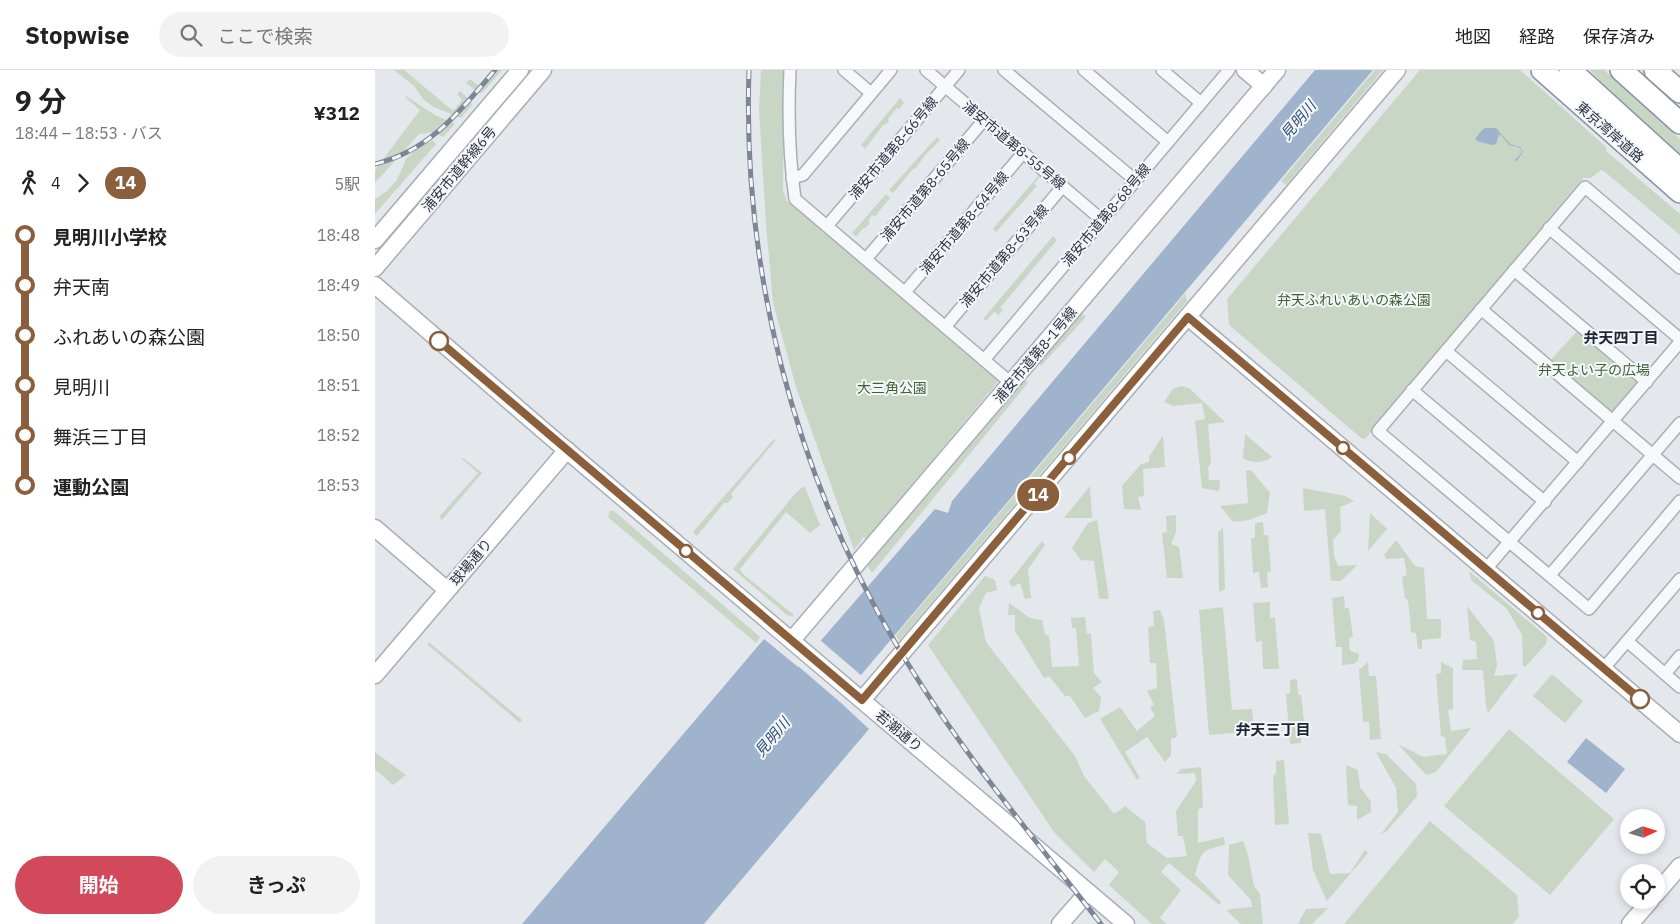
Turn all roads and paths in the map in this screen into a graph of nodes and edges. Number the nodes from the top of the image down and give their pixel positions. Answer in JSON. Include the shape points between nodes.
{"nodes":[{"id":1,"x":520,"y":70,"type":"edge"},
{"id":2,"x":543,"y":70,"type":"edge"},
{"id":3,"x":790,"y":70,"type":"edge"},
{"id":4,"x":844,"y":70,"type":"edge"},
{"id":5,"x":891,"y":70,"type":"edge"},
{"id":6,"x":926,"y":70,"type":"edge"},
{"id":7,"x":959,"y":70,"type":"edge"},
{"id":8,"x":1004,"y":70,"type":"edge"},
{"id":9,"x":1084,"y":70,"type":"edge"},
{"id":10,"x":1162,"y":70,"type":"edge"},
{"id":11,"x":1229,"y":70,"type":"edge"},
{"id":12,"x":1245,"y":70,"type":"edge"},
{"id":13,"x":1277,"y":70,"type":"edge"},
{"id":14,"x":1397,"y":70,"type":"edge"},
{"id":15,"x":1542,"y":70,"type":"edge"},
{"id":16,"x":1570,"y":70,"type":"edge"},
{"id":17,"x":1581,"y":70,"type":"edge"},
{"id":18,"x":1621,"y":70,"type":"edge"},
{"id":19,"x":1655,"y":70,"type":"edge"},
{"id":20,"x":945,"y":86,"type":"junction"},
{"id":21,"x":1264,"y":86,"type":"junction"},
{"id":22,"x":1680,"y":92,"type":"edge"},
{"id":23,"x":871,"y":93,"type":"junction"},
{"id":24,"x":1201,"y":103,"type":"junction"},
{"id":25,"x":984,"y":120,"type":"junction"},
{"id":26,"x":1680,"y":122,"type":"edge"},
{"id":27,"x":1628,"y":124,"type":"junction"},
{"id":28,"x":1168,"y":142,"type":"junction"},
{"id":29,"x":1023,"y":153,"type":"junction"},
{"id":30,"x":1680,"y":170,"type":"edge"},
{"id":31,"x":792,"y":178,"type":"junction"},
{"id":32,"x":1135,"y":180,"type":"junction"},
{"id":33,"x":1063,"y":186,"type":"junction"},
{"id":34,"x":1680,"y":192,"type":"edge"},
{"id":35,"x":1102,"y":220,"type":"junction"},
{"id":36,"x":827,"y":226,"type":"junction"},
{"id":37,"x":1549,"y":228,"type":"junction"},
{"id":38,"x":375,"y":240,"type":"edge"},
{"id":39,"x":866,"y":259,"type":"junction"},
{"id":40,"x":375,"y":268,"type":"edge"},
{"id":41,"x":1680,"y":268,"type":"edge"},
{"id":42,"x":1514,"y":270,"type":"junction"},
{"id":43,"x":375,"y":285,"type":"edge"},
{"id":44,"x":905,"y":292,"type":"junction"},
{"id":45,"x":1481,"y":310,"type":"junction"},
{"id":46,"x":1188,"y":317,"type":"junction"},
{"id":47,"x":945,"y":326,"type":"junction"},
{"id":48,"x":1680,"y":341,"type":"edge"},
{"id":49,"x":1446,"y":351,"type":"junction"},
{"id":50,"x":984,"y":360,"type":"junction"},
{"id":51,"x":1647,"y":382,"type":"junction"},
{"id":52,"x":1011,"y":383,"type":"junction"},
{"id":53,"x":1412,"y":390,"type":"junction"},
{"id":54,"x":1613,"y":421,"type":"junction"},
{"id":55,"x":1680,"y":422,"type":"edge"},
{"id":56,"x":567,"y":450,"type":"junction"},
{"id":57,"x":1652,"y":455,"type":"junction"},
{"id":58,"x":1578,"y":462,"type":"junction"},
{"id":59,"x":1680,"y":478,"type":"edge"},
{"id":60,"x":1680,"y":501,"type":"edge"},
{"id":61,"x":1545,"y":502,"type":"junction"},
{"id":62,"x":375,"y":528,"type":"edge"},
{"id":63,"x":1510,"y":542,"type":"junction"},
{"id":64,"x":1487,"y":569,"type":"junction"},
{"id":65,"x":1550,"y":576,"type":"junction"},
{"id":66,"x":1680,"y":579,"type":"edge"},
{"id":67,"x":447,"y":590,"type":"junction"},
{"id":68,"x":792,"y":640,"type":"junction"},
{"id":69,"x":1627,"y":642,"type":"junction"},
{"id":70,"x":1680,"y":656,"type":"edge"},
{"id":71,"x":1604,"y":668,"type":"junction"},
{"id":72,"x":1665,"y":674,"type":"junction"},
{"id":73,"x":375,"y":675,"type":"edge"},
{"id":74,"x":1680,"y":686,"type":"edge"},
{"id":75,"x":857,"y":696,"type":"junction"},
{"id":76,"x":1680,"y":734,"type":"edge"},
{"id":77,"x":1680,"y":866,"type":"edge"},
{"id":78,"x":1665,"y":884,"type":"edge"},
{"id":79,"x":1088,"y":892,"type":"junction"},
{"id":80,"x":1643,"y":909,"type":"edge"},
{"id":81,"x":1060,"y":924,"type":"edge"},
{"id":82,"x":1126,"y":924,"type":"edge"},
{"id":83,"x":1630,"y":924,"type":"edge"}],
"edges":[{"from":1,"to":38,"type":"street","name":"浦安市道幹線6号"},
{"from":2,"to":40,"type":"street","name":"浦安市道幹線6号"},
{"from":3,"to":31,"type":"street"},
{"from":4,"to":23,"type":"street"},
{"from":5,"to":23,"type":"street"},
{"from":6,"to":20,"type":"street","name":"浦安市道第8-55号線"},
{"from":7,"to":20,"type":"street","name":"浦安市道第8-66号線"},
{"from":8,"to":32,"type":"street"},
{"from":9,"to":28,"type":"street"},
{"from":10,"to":24,"type":"street"},
{"from":11,"to":24,"type":"street","name":"浦安市道第8-68号線"},
{"from":12,"to":21,"type":"street"},
{"from":13,"to":21,"type":"street","name":"浦安市道第8-1号線"},
{"from":14,"to":46,"type":"street"},
{"from":15,"to":34,"type":"highway","name":"東京湾岸道路"},
{"from":16,"to":27,"type":"highway","name":"東京湾岸道路"},
{"from":17,"to":27,"type":"highway"},
{"from":18,"to":26,"type":"highway"},
{"from":19,"to":22,"type":"highway"},
{"from":20,"to":25,"type":"street","name":"浦安市道第8-55号線"},
{"from":20,"to":36,"type":"street","name":"浦安市道第8-66号線"},
{"from":21,"to":52,"type":"street","name":"浦安市道第8-1号線"},
{"from":23,"to":31,"type":"street","via":[[803,175]]},
{"from":24,"to":28,"type":"street","name":"浦安市道第8-68号線"},
{"from":25,"to":29,"type":"street","name":"浦安市道第8-55号線"},
{"from":25,"to":39,"type":"street","name":"浦安市道第8-65号線"},
{"from":27,"to":30,"type":"highway","name":"東京湾岸道路"},
{"from":28,"to":32,"type":"street","name":"浦安市道第8-68号線"},
{"from":29,"to":33,"type":"street","name":"浦安市道第8-55号線"},
{"from":29,"to":44,"type":"street","name":"浦安市道第8-64号線"},
{"from":31,"to":36,"type":"street","via":[[795,199]]},
{"from":32,"to":35,"type":"street","name":"浦安市道第8-68号線"},
{"from":33,"to":35,"type":"street","name":"浦安市道第8-55号線"},
{"from":33,"to":47,"type":"street","name":"浦安市道第8-63号線"},
{"from":35,"to":50,"type":"street","name":"浦安市道第8-68号線"},
{"from":36,"to":39,"type":"street"},
{"from":37,"to":41,"type":"street","via":[[1585,187]]},
{"from":37,"to":42,"type":"street"},
{"from":37,"to":48,"type":"street"},
{"from":39,"to":44,"type":"street"},
{"from":42,"to":45,"type":"street"},
{"from":42,"to":51,"type":"street"},
{"from":43,"to":56,"type":"street","name":"若潮通り"},
{"from":44,"to":47,"type":"street"},
{"from":45,"to":49,"type":"street"},
{"from":45,"to":54,"type":"street"},
{"from":46,"to":64,"type":"street"},
{"from":46,"to":75,"type":"street"},
{"from":47,"to":50,"type":"street"},
{"from":48,"to":51,"type":"street"},
{"from":49,"to":53,"type":"street"},
{"from":49,"to":58,"type":"street"},
{"from":50,"to":52,"type":"street"},
{"from":51,"to":54,"type":"street"},
{"from":52,"to":68,"type":"street","name":"浦安市道第8-1号線"},
{"from":53,"to":61,"type":"street"},
{"from":53,"to":63,"type":"street","via":[[1378,431]]},
{"from":54,"to":57,"type":"street"},
{"from":54,"to":58,"type":"street"},
{"from":55,"to":57,"type":"street"},
{"from":56,"to":67,"type":"street","name":"球場通り"},
{"from":56,"to":68,"type":"street","name":"若潮通り"},
{"from":57,"to":59,"type":"street"},
{"from":57,"to":65,"type":"street"},
{"from":58,"to":61,"type":"street"},
{"from":60,"to":65,"type":"street","via":[[1589,609]]},
{"from":61,"to":63,"type":"street"},
{"from":62,"to":67,"type":"street"},
{"from":63,"to":64,"type":"street"},
{"from":63,"to":65,"type":"street"},
{"from":64,"to":71,"type":"street"},
{"from":66,"to":69,"type":"street"},
{"from":67,"to":73,"type":"street","name":"球場通り"},
{"from":68,"to":75,"type":"street","name":"若潮通り"},
{"from":69,"to":71,"type":"street"},
{"from":69,"to":72,"type":"street"},
{"from":70,"to":72,"type":"street"},
{"from":71,"to":76,"type":"street"},
{"from":72,"to":74,"type":"street"},
{"from":75,"to":79,"type":"street","name":"若潮通り"},
{"from":77,"to":78,"type":"street"},
{"from":79,"to":81,"type":"street"},
{"from":79,"to":82,"type":"street","name":"若潮通り"},
{"from":80,"to":83,"type":"street"}]}
